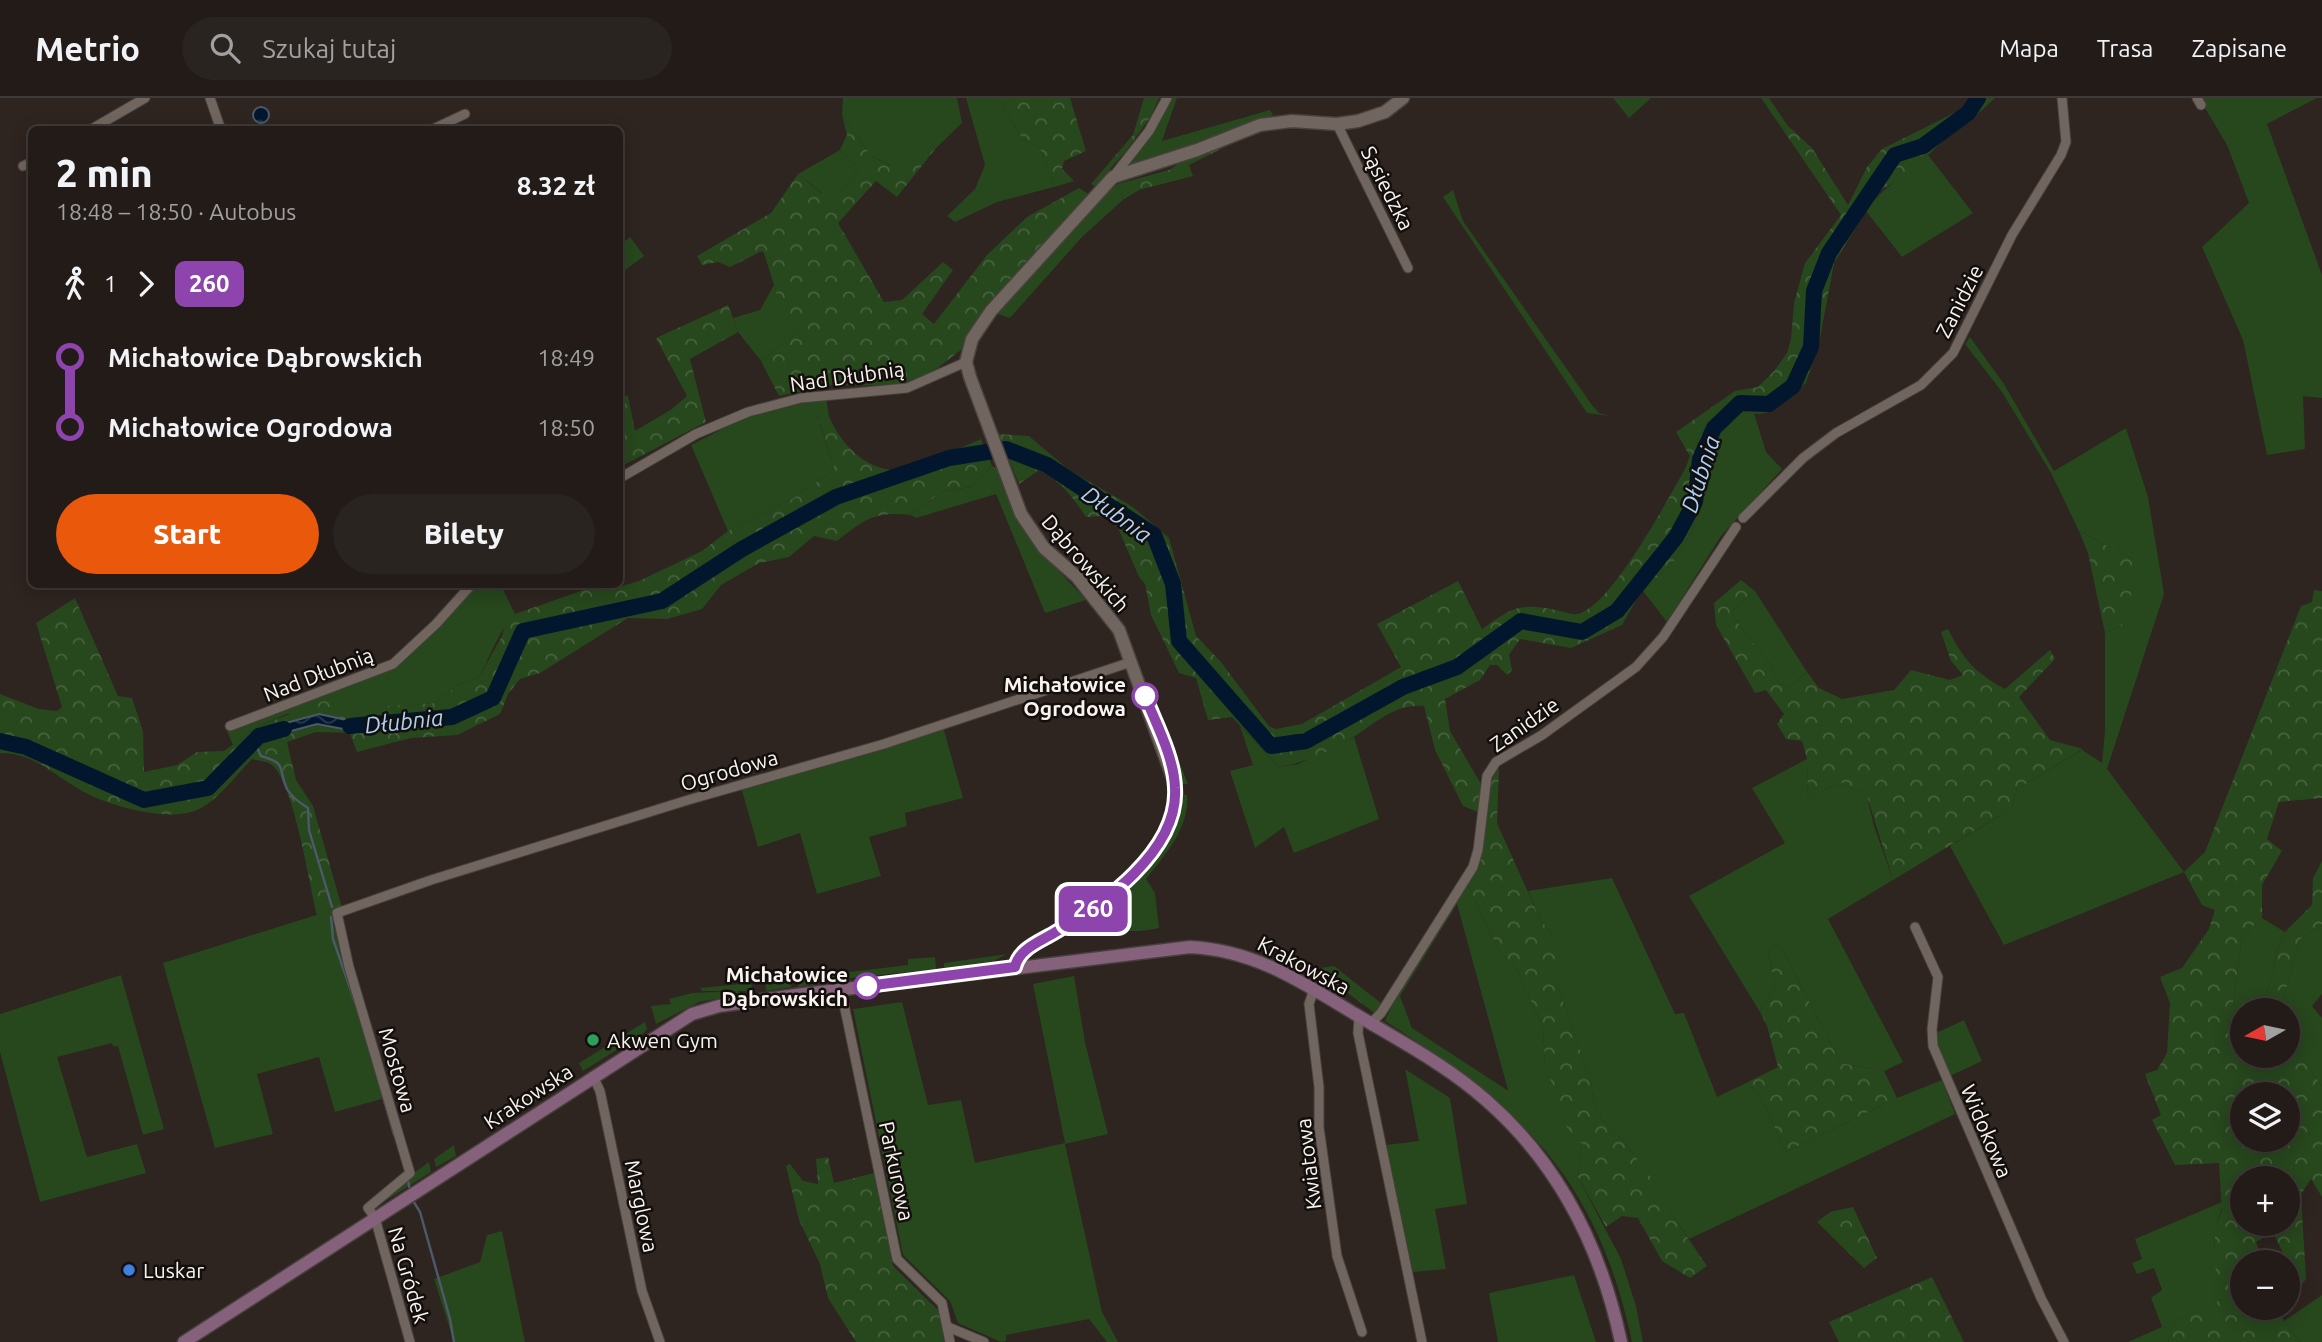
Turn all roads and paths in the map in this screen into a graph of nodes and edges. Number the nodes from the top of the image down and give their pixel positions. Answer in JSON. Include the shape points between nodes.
{"nodes":[{"id":1,"x":145,"y":98,"type":"edge"},
{"id":2,"x":210,"y":98,"type":"edge"},
{"id":3,"x":1167,"y":98,"type":"edge"},
{"id":4,"x":2062,"y":98,"type":"edge"},
{"id":5,"x":1399,"y":102,"type":"edge"},
{"id":6,"x":465,"y":114,"type":"dead end"},
{"id":7,"x":1337,"y":124,"type":"junction"},
{"id":8,"x":97,"y":126,"type":"edge"},
{"id":9,"x":220,"y":126,"type":"edge"},
{"id":10,"x":440,"y":126,"type":"edge"},
{"id":11,"x":1113,"y":177,"type":"junction"},
{"id":12,"x":1408,"y":268,"type":"dead end"},
{"id":13,"x":967,"y":362,"type":"junction"},
{"id":14,"x":623,"y":476,"type":"edge"},
{"id":15,"x":1742,"y":518,"type":"dead end"},
{"id":16,"x":1736,"y":527,"type":"dead end"},
{"id":17,"x":468,"y":588,"type":"edge"},
{"id":18,"x":1131,"y":662,"type":"junction"},
{"id":19,"x":230,"y":726,"type":"dead end"},
{"id":20,"x":337,"y":913,"type":"joint"},
{"id":21,"x":1915,"y":927,"type":"dead end"},
{"id":22,"x":1015,"y":967,"type":"junction"},
{"id":23,"x":841,"y":989,"type":"junction"},
{"id":24,"x":1314,"y":989,"type":"junction"},
{"id":25,"x":1365,"y":1020,"type":"junction"},
{"id":26,"x":593,"y":1076,"type":"junction"},
{"id":27,"x":374,"y":1218,"type":"junction"},
{"id":28,"x":948,"y":1327,"type":"junction"},
{"id":29,"x":1363,"y":1332,"type":"dead end"},
{"id":30,"x":184,"y":1342,"type":"edge"},
{"id":31,"x":410,"y":1342,"type":"edge"},
{"id":32,"x":660,"y":1342,"type":"edge"},
{"id":33,"x":950,"y":1342,"type":"edge"},
{"id":34,"x":984,"y":1342,"type":"edge"},
{"id":35,"x":1422,"y":1342,"type":"edge"},
{"id":36,"x":1621,"y":1342,"type":"edge"},
{"id":37,"x":2064,"y":1342,"type":"edge"}],
"edges":[{"from":1,"to":8,"type":"street"},
{"from":2,"to":9,"type":"street"},
{"from":3,"to":11,"type":"street","via":[[1149,131]]},
{"from":4,"to":15,"type":"street","name":"Zanidzie","via":[[2066,142],[2061,155],[2012,235],[1952,353],[1921,385],[1836,433],[1803,458]]},
{"from":5,"to":7,"type":"street","via":[[1371,118]]},
{"from":6,"to":10,"type":"street"},
{"from":7,"to":11,"type":"street","via":[[1271,122]]},
{"from":7,"to":12,"type":"street","name":"Sąsiedzka"},
{"from":11,"to":13,"type":"street","via":[[991,311],[972,339]]},
{"from":13,"to":14,"type":"street","name":"Nad Dłubnią","via":[[907,388],[801,398],[748,412],[696,433]]},
{"from":13,"to":18,"type":"street","name":"Dąbrowskich","via":[[989,436],[1033,535],[1103,608],[1119,630]]},
{"from":16,"to":25,"type":"street","name":"Zanidzie","via":[[1663,637],[1636,667],[1496,762],[1488,776],[1473,867],[1381,1013]]},
{"from":17,"to":19,"type":"street","name":"Nad Dłubnią","via":[[393,664]]},
{"from":18,"to":20,"type":"street","name":"Ogrodowa","via":[[884,744],[688,800]]},
{"from":18,"to":22,"type":"street","name":"Dąbrowskich","via":[[1175,784],[1170,823],[1157,847],[1109,896],[1021,953]]},
{"from":20,"to":27,"type":"street","name":"Mostowa","via":[[410,1173],[368,1208]]},
{"from":21,"to":37,"type":"street","name":"Widokowa","via":[[1938,977],[1933,1046]]},
{"from":22,"to":23,"type":"main road","name":"Krakowska"},
{"from":22,"to":24,"type":"main road","name":"Krakowska","via":[[1203,947],[1262,961]]},
{"from":23,"to":26,"type":"main road","name":"Krakowska","via":[[706,1009]]},
{"from":23,"to":28,"type":"street","name":"Parkurowa","via":[[897,1259],[942,1303]]},
{"from":24,"to":25,"type":"main road","name":"Krakowska"},
{"from":24,"to":29,"type":"street","name":"Kwiatowa","via":[[1309,1003],[1336,1243]]},
{"from":25,"to":35,"type":"street","via":[[1358,1033]]},
{"from":25,"to":36,"type":"main road","name":"Krakowska","via":[[1487,1100],[1545,1162],[1590,1239]]},
{"from":26,"to":27,"type":"main road","name":"Krakowska"},
{"from":26,"to":32,"type":"street","name":"Marglowa","via":[[642,1291]]},
{"from":27,"to":30,"type":"main road","name":"Krakowska"},
{"from":27,"to":31,"type":"street","name":"Na Gródek"},
{"from":28,"to":33,"type":"street","name":"Parkurowa"},
{"from":28,"to":34,"type":"street"}]}
